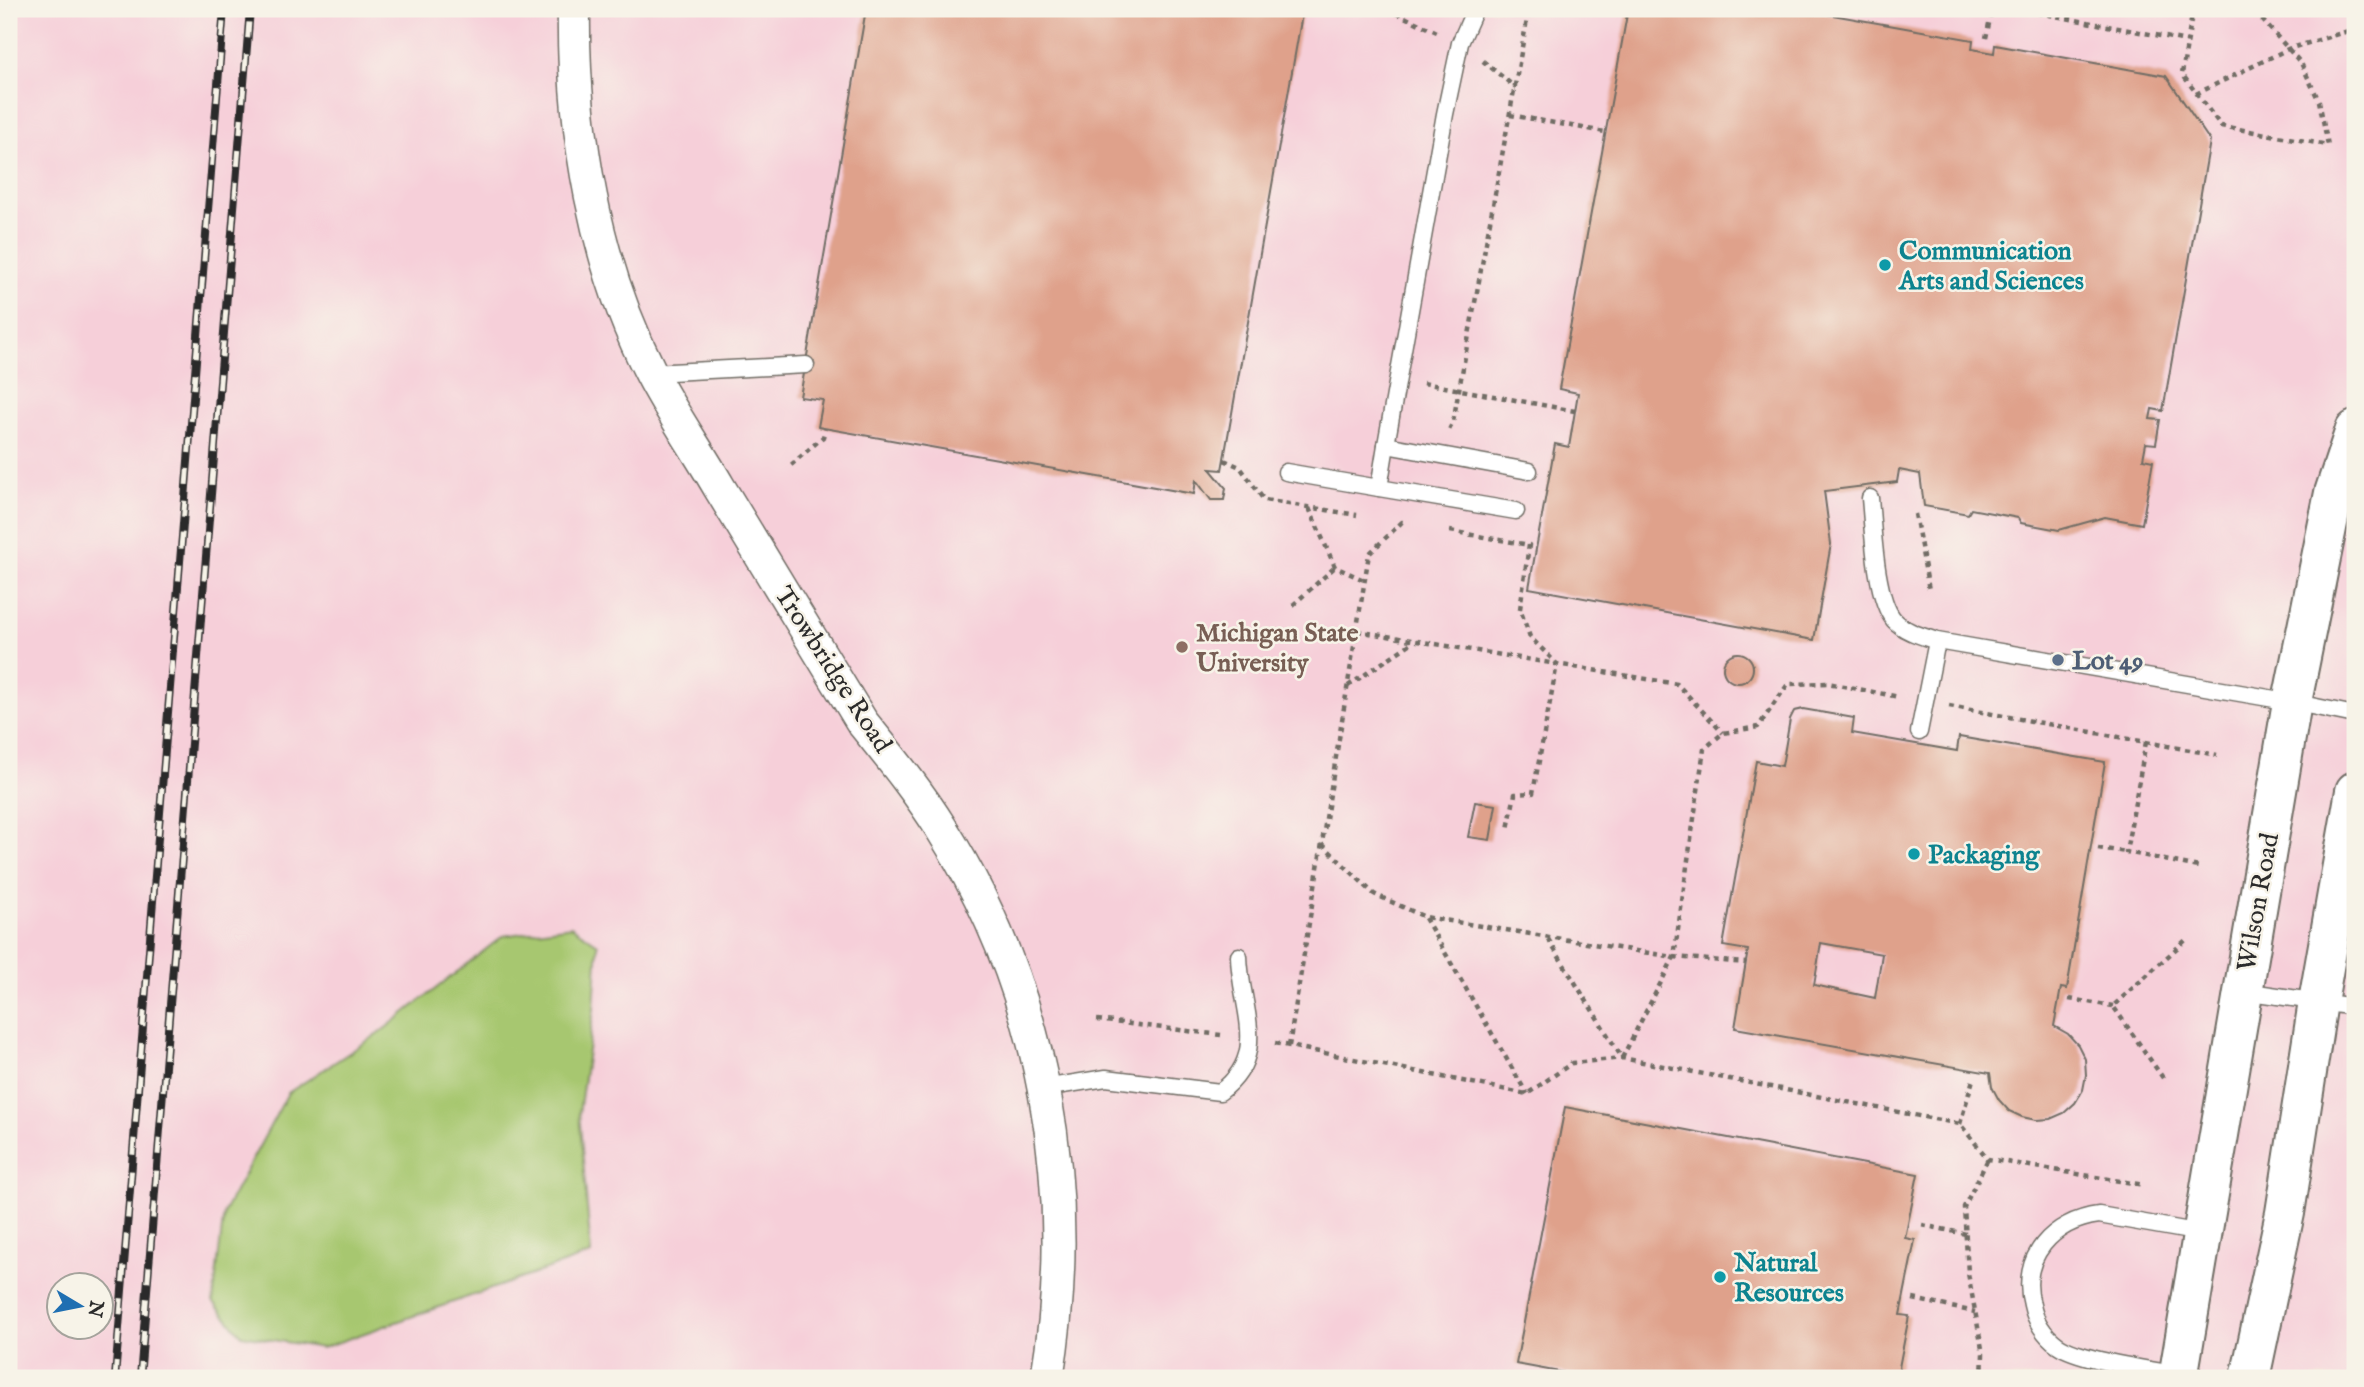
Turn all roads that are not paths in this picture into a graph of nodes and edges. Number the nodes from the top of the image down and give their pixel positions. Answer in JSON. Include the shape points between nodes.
{"nodes":[{"id":1,"x":574,"y":9,"type":"edge"},
{"id":2,"x":1475,"y":9,"type":"edge"},
{"id":3,"x":806,"y":365,"type":"dead end"},
{"id":4,"x":651,"y":373,"type":"junction"},
{"id":5,"x":2355,"y":430,"type":"edge"},
{"id":6,"x":1386,"y":445,"type":"junction"},
{"id":7,"x":1529,"y":471,"type":"dead end"},
{"id":8,"x":1286,"y":472,"type":"dead end"},
{"id":9,"x":1379,"y":488,"type":"junction"},
{"id":10,"x":1870,"y":498,"type":"dead end"},
{"id":11,"x":1516,"y":511,"type":"dead end"},
{"id":12,"x":1937,"y":641,"type":"junction"},
{"id":13,"x":2292,"y":702,"type":"junction"},
{"id":14,"x":2355,"y":715,"type":"edge"},
{"id":15,"x":1919,"y":732,"type":"dead end"},
{"id":16,"x":2355,"y":791,"type":"edge"},
{"id":17,"x":1239,"y":957,"type":"dead end"},
{"id":18,"x":2242,"y":990,"type":"junction"},
{"id":19,"x":2318,"y":1002,"type":"junction"},
{"id":20,"x":2355,"y":1007,"type":"edge"},
{"id":21,"x":1044,"y":1088,"type":"junction"},
{"id":22,"x":2201,"y":1233,"type":"junction"},
{"id":23,"x":2178,"y":1377,"type":"edge"},
{"id":24,"x":1048,"y":1378,"type":"edge"},
{"id":25,"x":2250,"y":1378,"type":"edge"}],
"edges":[{"from":1,"to":4,"type":"street","name":"Trowbridge Road","via":[[573,54],[587,178],[624,310]]},
{"from":2,"to":6,"type":"lane","via":[[1460,43],[1445,114]]},
{"from":3,"to":4,"type":"lane"},
{"from":4,"to":21,"type":"street","name":"Trowbridge Road","via":[[862,722],[942,829],[1002,949]]},
{"from":5,"to":13,"type":"street","name":"Wilson Road","via":[[2334,493]]},
{"from":6,"to":7,"type":"lane"},
{"from":6,"to":9,"type":"lane"},
{"from":8,"to":9,"type":"lane"},
{"from":9,"to":11,"type":"lane"},
{"from":10,"to":12,"type":"lane","via":[[1882,598],[1894,620]]},
{"from":12,"to":13,"type":"lane"},
{"from":12,"to":15,"type":"lane"},
{"from":13,"to":14,"type":"lane"},
{"from":13,"to":18,"type":"street","name":"Wilson Road"},
{"from":16,"to":19,"type":"street"},
{"from":17,"to":21,"type":"lane","via":[[1250,1038],[1241,1071],[1220,1092],[1106,1078]]},
{"from":18,"to":19,"type":"lane"},
{"from":18,"to":22,"type":"street","name":"Wilson Road"},
{"from":19,"to":20,"type":"lane"},
{"from":19,"to":25,"type":"street","via":[[2285,1213]]},
{"from":21,"to":24,"type":"street","name":"Trowbridge Road","via":[[1059,1216],[1059,1280]]},
{"from":22,"to":23,"type":"street","name":"Wilson Road"},
{"from":22,"to":23,"type":"lane","via":[[2099,1215],[2082,1217],[2053,1233],[2033,1261],[2029,1279],[2034,1315],[2056,1344],[2072,1353]]}]}
